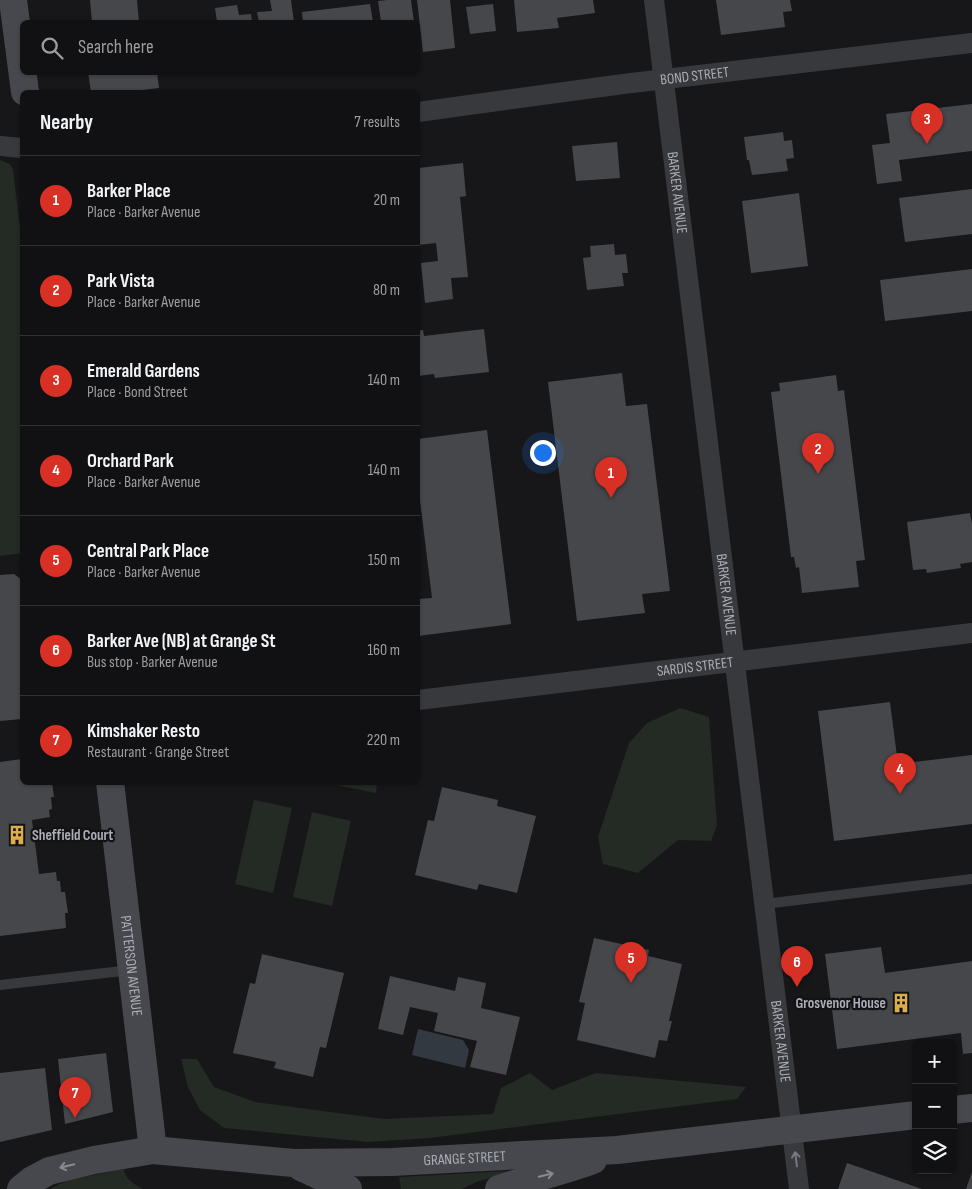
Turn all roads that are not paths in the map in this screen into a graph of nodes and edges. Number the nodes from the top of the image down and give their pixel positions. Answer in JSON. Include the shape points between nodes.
{"nodes":[{"id":1,"x":654,"y":0,"type":"edge"},
{"id":2,"x":12,"y":11,"type":"edge"},
{"id":3,"x":972,"y":43,"type":"edge"},
{"id":4,"x":20,"y":61,"type":"edge"},
{"id":5,"x":22,"y":75,"type":"edge"},
{"id":6,"x":663,"y":81,"type":"junction"},
{"id":7,"x":25,"y":90,"type":"edge"},
{"id":8,"x":420,"y":112,"type":"edge"},
{"id":9,"x":0,"y":146,"type":"edge"},
{"id":10,"x":20,"y":148,"type":"edge"},
{"id":11,"x":972,"y":632,"type":"edge"},
{"id":12,"x":734,"y":661,"type":"junction"},
{"id":13,"x":420,"y":700,"type":"edge"},
{"id":14,"x":110,"y":785,"type":"edge"},
{"id":15,"x":972,"y":879,"type":"edge"},
{"id":16,"x":764,"y":904,"type":"junction"},
{"id":17,"x":132,"y":970,"type":"junction"},
{"id":18,"x":0,"y":985,"type":"edge"},
{"id":19,"x":972,"y":1108,"type":"edge"},
{"id":20,"x":957,"y":1110,"type":"edge"},
{"id":21,"x":912,"y":1115,"type":"edge"},
{"id":22,"x":792,"y":1130,"type":"junction"},
{"id":23,"x":153,"y":1150,"type":"junction"},
{"id":24,"x":617,"y":1150,"type":"junction"},
{"id":25,"x":293,"y":1163,"type":"junction"},
{"id":26,"x":21,"y":1189,"type":"edge"},
{"id":27,"x":348,"y":1189,"type":"edge"},
{"id":28,"x":499,"y":1189,"type":"edge"},
{"id":29,"x":799,"y":1189,"type":"edge"}],
"edges":[{"from":1,"to":6,"type":"street","name":"BARKER AVENUE"},
{"from":2,"to":4,"type":"street"},
{"from":3,"to":6,"type":"street","name":"BOND STREET"},
{"from":5,"to":7,"type":"street"},
{"from":6,"to":8,"type":"street","name":"BOND STREET"},
{"from":6,"to":12,"type":"street","name":"BARKER AVENUE"},
{"from":9,"to":10,"type":"street"},
{"from":11,"to":12,"type":"street","name":"SARDIS STREET"},
{"from":12,"to":13,"type":"street","name":"SARDIS STREET"},
{"from":12,"to":16,"type":"street","name":"BARKER AVENUE"},
{"from":14,"to":17,"type":"street","name":"PATTERSON AVENUE"},
{"from":15,"to":16,"type":"lane"},
{"from":16,"to":22,"type":"street","name":"BARKER AVENUE"},
{"from":17,"to":18,"type":"lane"},
{"from":17,"to":23,"type":"street","name":"PATTERSON AVENUE"},
{"from":19,"to":20,"type":"street"},
{"from":21,"to":22,"type":"street","name":"GRANGE STREET"},
{"from":22,"to":24,"type":"street","name":"GRANGE STREET"},
{"from":29,"to":22,"type":"street","name":"BARKER AVENUE","one_way":true},
{"from":23,"to":25,"type":"street","name":"GRANGE STREET"},
{"from":23,"to":26,"type":"street","name":"GRANGE STREET","one_way":true,"via":[[50,1171]]},
{"from":24,"to":25,"type":"street","name":"GRANGE STREET","via":[[392,1162]]},
{"from":28,"to":24,"type":"street","one_way":true,"via":[[569,1170]]},
{"from":25,"to":27,"type":"street"}]}
